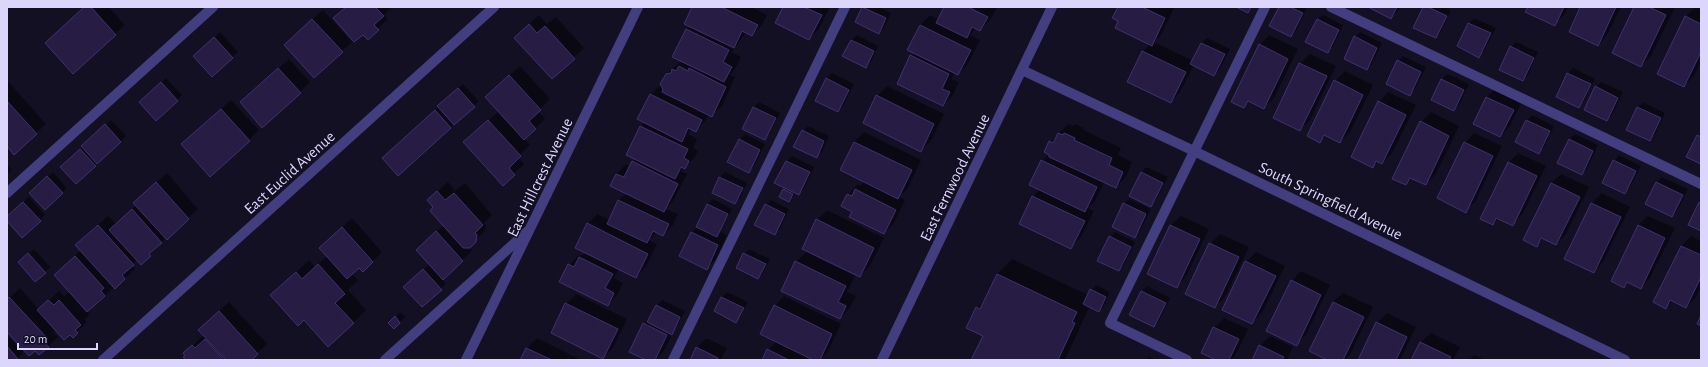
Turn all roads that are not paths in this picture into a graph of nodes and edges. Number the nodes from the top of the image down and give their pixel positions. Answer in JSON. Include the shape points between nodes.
{"nodes":[{"id":1,"x":214,"y":7,"type":"edge"},
{"id":2,"x":494,"y":7,"type":"edge"},
{"id":3,"x":638,"y":7,"type":"edge"},
{"id":4,"x":845,"y":7,"type":"edge"},
{"id":5,"x":1052,"y":7,"type":"edge"},
{"id":6,"x":1265,"y":7,"type":"edge"},
{"id":7,"x":1331,"y":7,"type":"edge"},
{"id":8,"x":1022,"y":70,"type":"junction"},
{"id":9,"x":1194,"y":151,"type":"junction"},
{"id":10,"x":1701,"y":184,"type":"edge"},
{"id":11,"x":7,"y":193,"type":"edge"},
{"id":12,"x":529,"y":230,"type":"junction"},
{"id":13,"x":103,"y":360,"type":"edge"},
{"id":14,"x":385,"y":360,"type":"edge"},
{"id":15,"x":466,"y":360,"type":"edge"},
{"id":16,"x":673,"y":360,"type":"edge"},
{"id":17,"x":882,"y":360,"type":"edge"},
{"id":18,"x":1187,"y":360,"type":"edge"},
{"id":19,"x":1626,"y":360,"type":"edge"}],
"edges":[{"from":1,"to":11,"type":"street"},
{"from":2,"to":13,"type":"street","name":"East Euclid Avenue"},
{"from":3,"to":12,"type":"street","name":"East Hillcrest Avenue"},
{"from":4,"to":16,"type":"street"},
{"from":5,"to":8,"type":"street","name":"East Fernwood Avenue"},
{"from":6,"to":9,"type":"street"},
{"from":7,"to":10,"type":"street"},
{"from":8,"to":9,"type":"street","name":"South Springfield Avenue"},
{"from":8,"to":17,"type":"street","name":"East Fernwood Avenue"},
{"from":9,"to":18,"type":"street","via":[[1110,323]]},
{"from":9,"to":19,"type":"street","name":"South Springfield Avenue"},
{"from":12,"to":14,"type":"street"},
{"from":12,"to":15,"type":"street","name":"East Hillcrest Avenue"}]}
